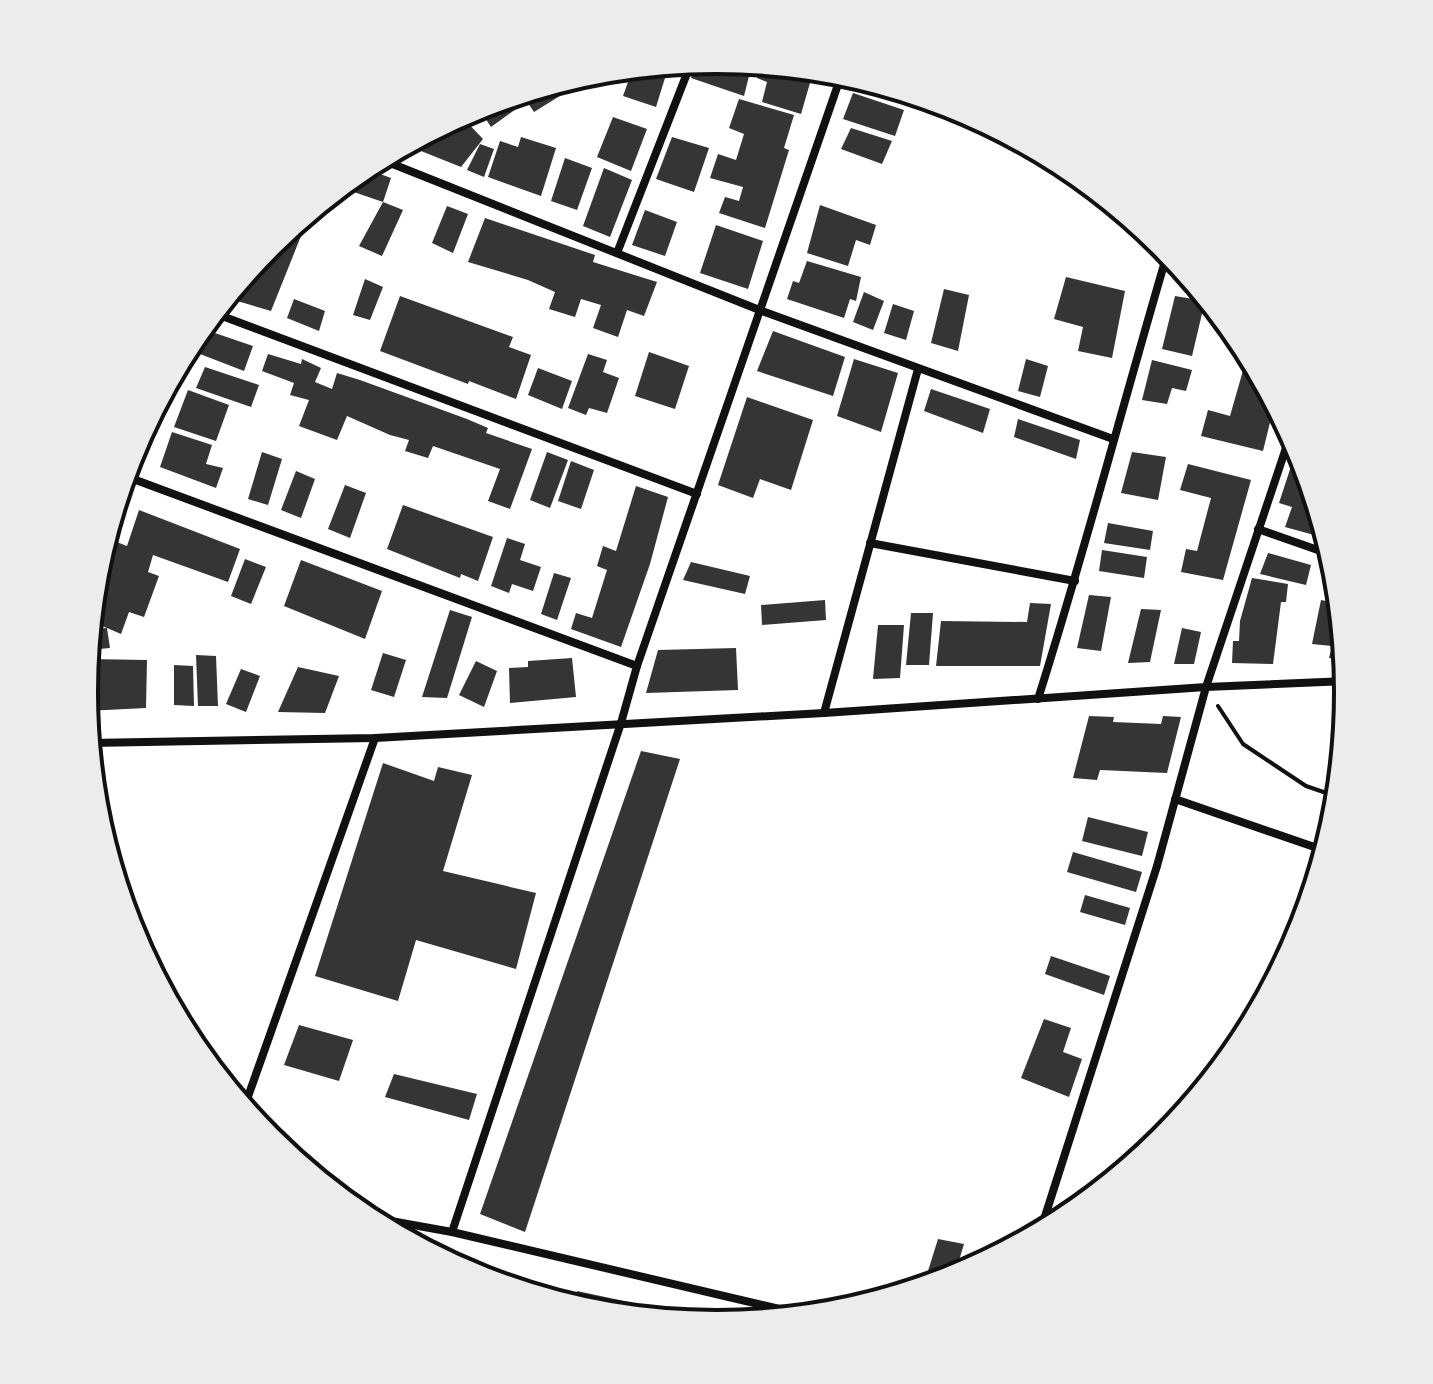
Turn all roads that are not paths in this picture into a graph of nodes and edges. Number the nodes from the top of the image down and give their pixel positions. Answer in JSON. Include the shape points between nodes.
{"nodes":[{"id":1,"x":686,"y":75,"type":"edge"},
{"id":2,"x":838,"y":86,"type":"edge"},
{"id":3,"x":395,"y":165,"type":"edge"},
{"id":4,"x":617,"y":253,"type":"junction"},
{"id":5,"x":1164,"y":266,"type":"edge"},
{"id":6,"x":762,"y":311,"type":"junction"},
{"id":7,"x":225,"y":317,"type":"edge"},
{"id":8,"x":918,"y":369,"type":"junction"},
{"id":9,"x":1113,"y":439,"type":"junction"},
{"id":10,"x":1285,"y":451,"type":"edge"},
{"id":11,"x":136,"y":480,"type":"edge"},
{"id":12,"x":697,"y":494,"type":"junction"},
{"id":13,"x":1258,"y":529,"type":"junction"},
{"id":14,"x":870,"y":543,"type":"junction"},
{"id":15,"x":1318,"y":550,"type":"edge"},
{"id":16,"x":1075,"y":581,"type":"junction"},
{"id":17,"x":637,"y":666,"type":"junction"},
{"id":18,"x":1334,"y":682,"type":"edge"},
{"id":19,"x":1206,"y":687,"type":"junction"},
{"id":20,"x":1038,"y":699,"type":"junction"},
{"id":21,"x":824,"y":713,"type":"junction"},
{"id":22,"x":621,"y":723,"type":"junction"},
{"id":23,"x":375,"y":738,"type":"junction"},
{"id":24,"x":101,"y":743,"type":"edge"},
{"id":25,"x":1175,"y":799,"type":"junction"},
{"id":26,"x":1314,"y":847,"type":"edge"},
{"id":27,"x":249,"y":1095,"type":"edge"},
{"id":28,"x":1046,"y":1215,"type":"edge"},
{"id":29,"x":400,"y":1223,"type":"edge"},
{"id":30,"x":452,"y":1232,"type":"junction"},
{"id":31,"x":773,"y":1307,"type":"edge"}],
"edges":[{"from":1,"to":4,"type":"street"},
{"from":2,"to":6,"type":"street"},
{"from":3,"to":4,"type":"street"},
{"from":4,"to":6,"type":"street"},
{"from":5,"to":9,"type":"street"},
{"from":6,"to":8,"type":"street"},
{"from":6,"to":12,"type":"street"},
{"from":7,"to":12,"type":"street"},
{"from":8,"to":9,"type":"street"},
{"from":8,"to":14,"type":"street"},
{"from":9,"to":16,"type":"street"},
{"from":10,"to":13,"type":"street"},
{"from":11,"to":17,"type":"street"},
{"from":12,"to":17,"type":"street"},
{"from":13,"to":15,"type":"street"},
{"from":13,"to":19,"type":"street"},
{"from":14,"to":16,"type":"street"},
{"from":14,"to":21,"type":"street"},
{"from":16,"to":20,"type":"street"},
{"from":17,"to":22,"type":"street"},
{"from":18,"to":19,"type":"street"},
{"from":19,"to":20,"type":"street"},
{"from":19,"to":25,"type":"street"},
{"from":20,"to":21,"type":"street"},
{"from":21,"to":22,"type":"street"},
{"from":22,"to":23,"type":"street"},
{"from":22,"to":30,"type":"street"},
{"from":23,"to":24,"type":"street"},
{"from":23,"to":27,"type":"street"},
{"from":25,"to":26,"type":"street"},
{"from":25,"to":28,"type":"street"},
{"from":29,"to":30,"type":"street"},
{"from":30,"to":31,"type":"street"}]}
